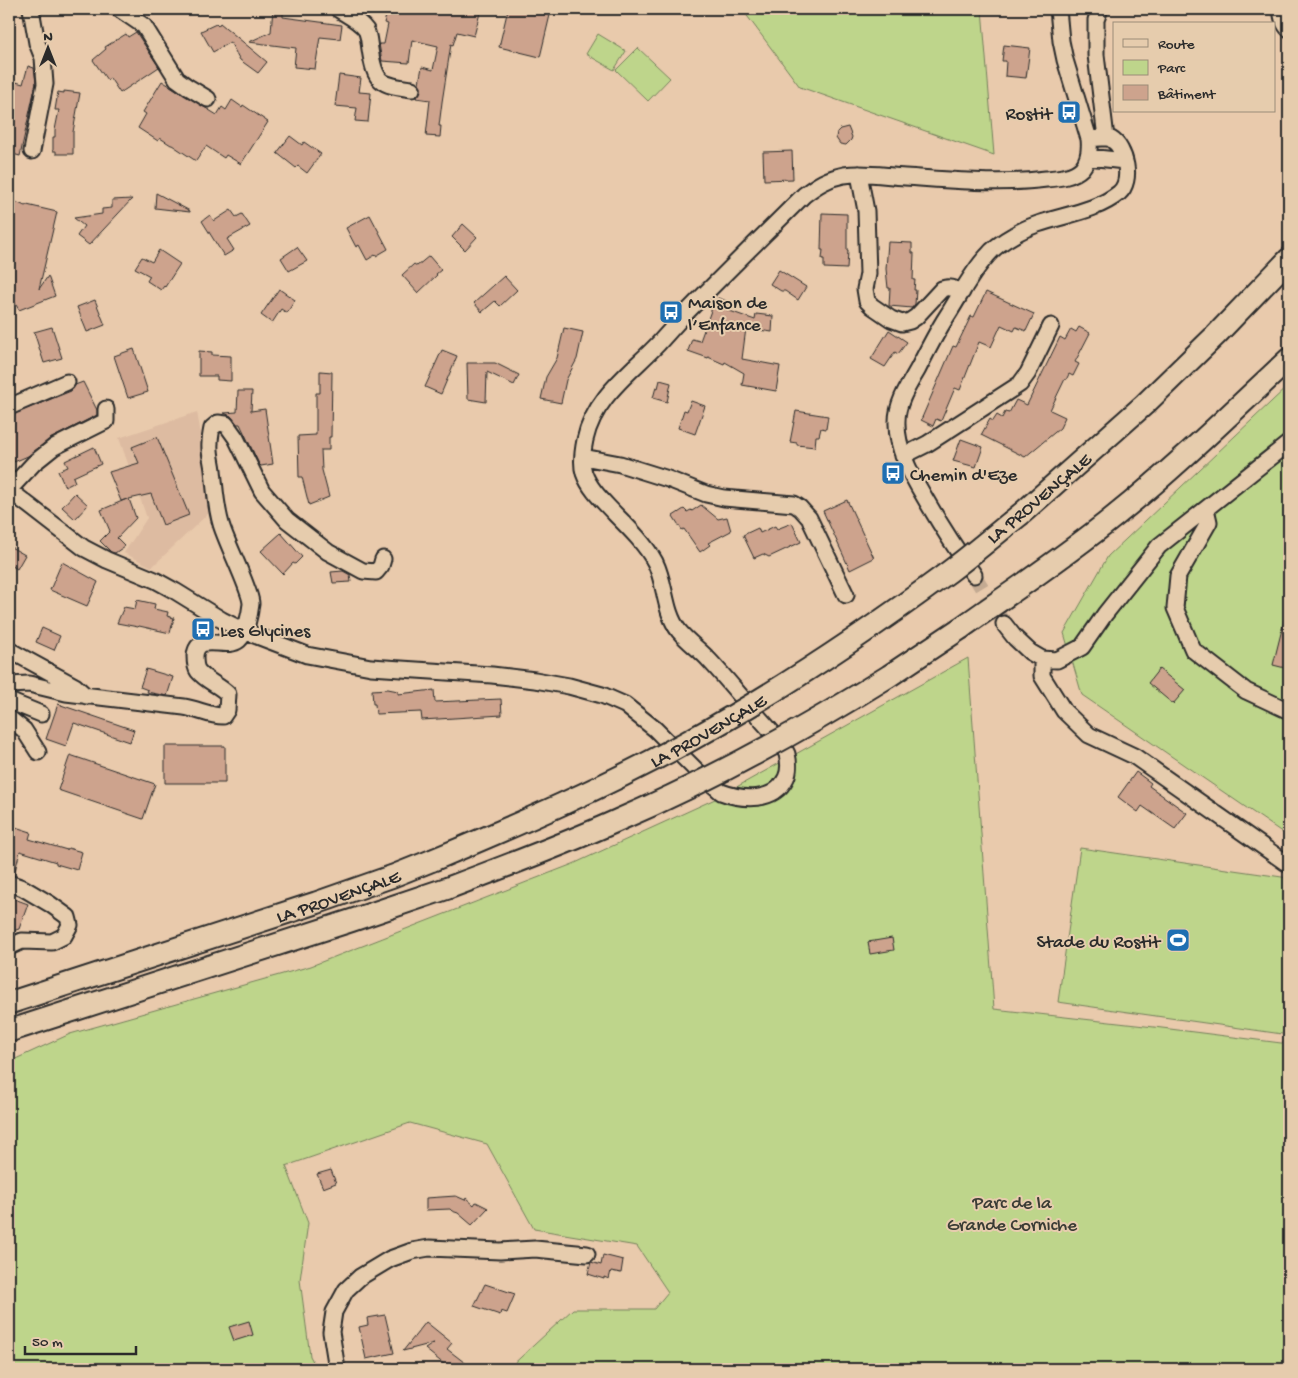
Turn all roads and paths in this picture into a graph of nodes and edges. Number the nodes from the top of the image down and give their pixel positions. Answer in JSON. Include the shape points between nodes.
{"nodes":[{"id":1,"x":30,"y":9,"type":"edge"},
{"id":2,"x":118,"y":9,"type":"edge"},
{"id":3,"x":338,"y":9,"type":"edge"},
{"id":4,"x":1058,"y":9,"type":"edge"},
{"id":5,"x":1100,"y":9,"type":"edge"},
{"id":6,"x":1281,"y":9,"type":"edge"},
{"id":7,"x":1289,"y":29,"type":"edge"},
{"id":8,"x":412,"y":89,"type":"dead end"},
{"id":9,"x":208,"y":99,"type":"dead end"},
{"id":10,"x":1106,"y":138,"type":"junction"},
{"id":11,"x":1089,"y":139,"type":"junction"},
{"id":12,"x":32,"y":151,"type":"dead end"},
{"id":13,"x":1088,"y":157,"type":"junction"},
{"id":14,"x":1125,"y":161,"type":"junction"},
{"id":15,"x":859,"y":174,"type":"junction"},
{"id":16,"x":1289,"y":259,"type":"edge"},
{"id":17,"x":962,"y":292,"type":"junction"},
{"id":18,"x":1051,"y":326,"type":"dead end"},
{"id":19,"x":1289,"y":360,"type":"edge"},
{"id":20,"x":67,"y":382,"type":"dead end"},
{"id":21,"x":9,"y":407,"type":"edge"},
{"id":22,"x":106,"y":409,"type":"dead end"},
{"id":23,"x":1289,"y":443,"type":"edge"},
{"id":24,"x":903,"y":456,"type":"junction"},
{"id":25,"x":583,"y":457,"type":"junction"},
{"id":26,"x":9,"y":490,"type":"edge"},
{"id":27,"x":1206,"y":508,"type":"junction"},
{"id":28,"x":383,"y":559,"type":"dead end"},
{"id":29,"x":974,"y":576,"type":"tunnel mouth"},
{"id":30,"x":846,"y":595,"type":"dead end"},
{"id":31,"x":1004,"y":624,"type":"tunnel mouth"},
{"id":32,"x":244,"y":631,"type":"junction"},
{"id":33,"x":9,"y":650,"type":"edge"},
{"id":34,"x":1042,"y":658,"type":"junction"},
{"id":35,"x":9,"y":685,"type":"edge"},
{"id":36,"x":86,"y":696,"type":"junction"},
{"id":37,"x":9,"y":701,"type":"edge"},
{"id":38,"x":1289,"y":710,"type":"edge"},
{"id":39,"x":40,"y":714,"type":"dead end"},
{"id":40,"x":9,"y":718,"type":"edge"},
{"id":41,"x":38,"y":752,"type":"dead end"},
{"id":42,"x":1289,"y":864,"type":"edge"},
{"id":43,"x":9,"y":883,"type":"edge"},
{"id":44,"x":9,"y":947,"type":"edge"},
{"id":45,"x":9,"y":1003,"type":"edge"},
{"id":46,"x":9,"y":1031,"type":"edge"},
{"id":47,"x":587,"y":1254,"type":"dead end"},
{"id":48,"x":337,"y":1369,"type":"edge"}],
"edges":[{"from":1,"to":12,"type":"street","via":[[43,58],[44,84]]},
{"from":2,"to":9,"type":"street","via":[[144,26],[177,78]]},
{"from":3,"to":8,"type":"street","via":[[365,28],[374,69],[383,83]]},
{"from":4,"to":11,"type":"street","via":[[1065,60]]},
{"from":5,"to":10,"type":"street","via":[[1096,20],[1096,55]]},
{"from":6,"to":7,"type":"street"},
{"from":10,"to":11,"type":"street"},
{"from":10,"to":14,"type":"street","via":[[1117,144]]},
{"from":11,"to":13,"type":"street"},
{"from":13,"to":14,"type":"street"},
{"from":13,"to":15,"type":"street","via":[[1082,168],[1072,174],[1032,181]]},
{"from":14,"to":17,"type":"street","via":[[1127,178],[1120,193],[1095,206],[1046,220],[1014,234],[988,255]]},
{"from":15,"to":17,"type":"street","via":[[866,212],[867,301],[902,323],[916,317],[942,289],[952,287]]},
{"from":15,"to":25,"type":"street","via":[[833,177],[804,195],[685,314],[597,408],[584,441]]},
{"from":16,"to":45,"type":"highway","name":"LA PROVENÇALE","bridge":true,"via":[[1144,404],[1021,514],[889,615],[687,742],[559,806],[393,876]]},
{"from":17,"to":24,"type":"street","via":[[900,402],[897,421]]},
{"from":18,"to":24,"type":"street","via":[[1020,384]]},
{"from":19,"to":46,"type":"highway","name":"LA PROVENÇALE","bridge":true,"via":[[1115,516],[1051,564],[888,676],[749,756],[598,829],[448,888]]},
{"from":20,"to":21,"type":"street"},
{"from":22,"to":26,"type":"street","via":[[106,421],[54,447]]},
{"from":23,"to":27,"type":"street"},
{"from":24,"to":29,"type":"street","via":[[952,544]]},
{"from":25,"to":30,"type":"street","via":[[620,464],[706,494],[794,504],[809,518]]},
{"from":25,"to":32,"type":"street","via":[[583,471],[599,498],[636,536],[654,561],[678,630],[718,669],[770,729],[787,754],[787,775],[783,785],[773,793],[753,798],[732,797],[721,792],[643,718],[625,705],[602,696],[535,680],[340,662],[307,655]]},
{"from":26,"to":32,"type":"street","via":[[84,548],[155,580]]},
{"from":27,"to":34,"type":"street","via":[[1159,546],[1082,647],[1057,660]]},
{"from":27,"to":38,"type":"street","via":[[1209,522],[1178,576],[1175,608],[1193,650],[1246,691]]},
{"from":28,"to":32,"type":"street","via":[[376,572],[363,571],[328,552],[287,520],[262,491],[236,438],[226,424],[218,423],[212,428],[210,444],[222,528],[251,602]]},
{"from":31,"to":34,"type":"street","via":[[1030,652]]},
{"from":32,"to":36,"type":"street","via":[[232,644],[210,642],[196,650],[196,669],[228,694],[227,710],[223,716],[196,708]]},
{"from":33,"to":36,"type":"street","via":[[75,686]]},
{"from":34,"to":42,"type":"street","via":[[1042,676],[1064,711],[1090,735],[1134,756]]},
{"from":35,"to":36,"type":"street","via":[[29,684]]},
{"from":37,"to":39,"type":"street"},
{"from":40,"to":41,"type":"street","via":[[24,730]]},
{"from":43,"to":44,"type":"street","via":[[50,904],[68,917],[70,925],[64,936],[52,942],[22,942]]},
{"from":47,"to":48,"type":"street","via":[[535,1249],[429,1248],[390,1259],[346,1290],[334,1312],[331,1332]]}]}
